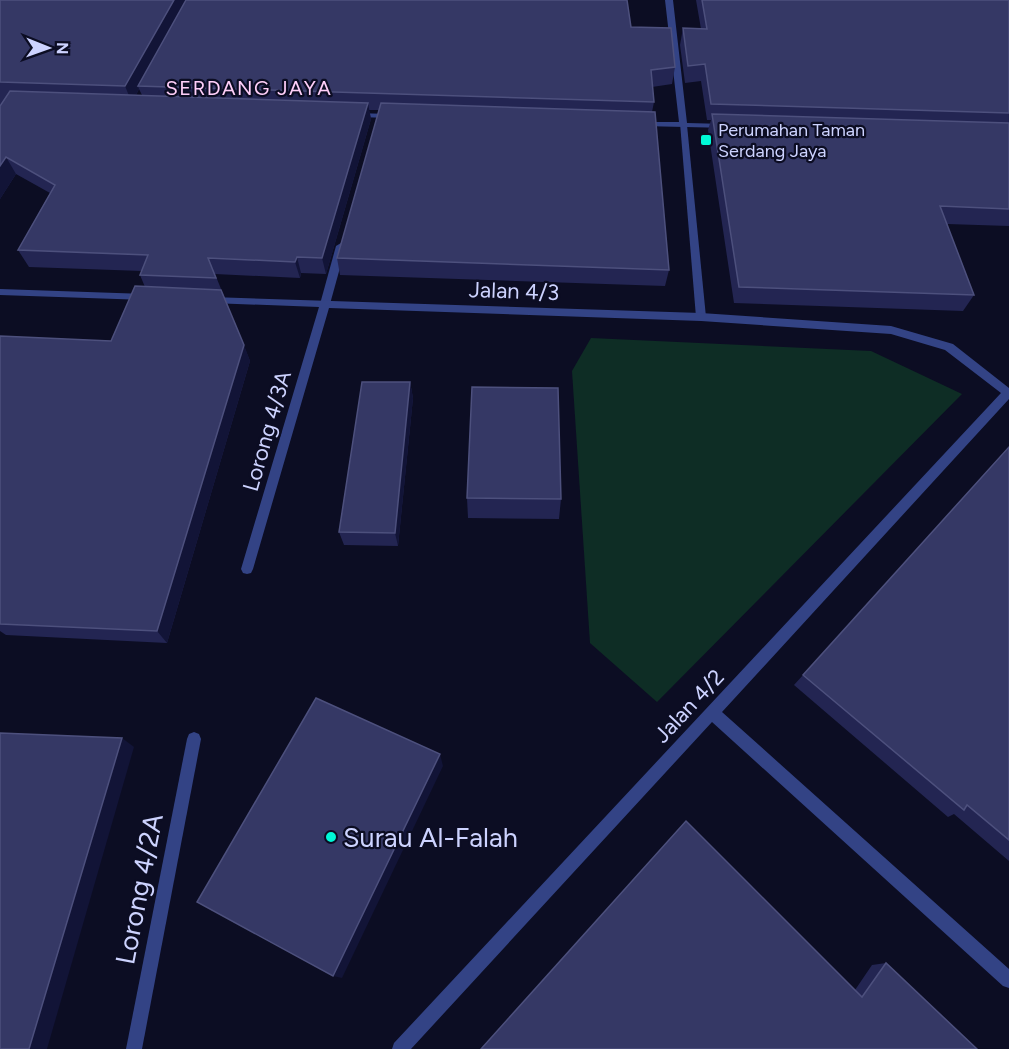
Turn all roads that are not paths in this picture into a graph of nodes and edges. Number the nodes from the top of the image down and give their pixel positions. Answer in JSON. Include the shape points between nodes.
{"nodes":[{"id":1,"x":669,"y":0,"type":"edge"},
{"id":2,"x":343,"y":114,"type":"edge"},
{"id":3,"x":378,"y":115,"type":"junction"},
{"id":4,"x":401,"y":116,"type":"edge"},
{"id":5,"x":636,"y":124,"type":"edge"},
{"id":6,"x":683,"y":125,"type":"junction"},
{"id":7,"x":375,"y":127,"type":"edge"},
{"id":8,"x":730,"y":127,"type":"edge"},
{"id":9,"x":343,"y":239,"type":"edge"},
{"id":10,"x":0,"y":292,"type":"edge"},
{"id":11,"x":154,"y":298,"type":"edge"},
{"id":12,"x":200,"y":299,"type":"edge"},
{"id":13,"x":325,"y":304,"type":"junction"},
{"id":14,"x":701,"y":317,"type":"junction"},
{"id":15,"x":1009,"y":393,"type":"edge"},
{"id":16,"x":247,"y":569,"type":"dead end"},
{"id":17,"x":712,"y":712,"type":"junction"},
{"id":18,"x":194,"y":739,"type":"dead end"},
{"id":19,"x":1009,"y":980,"type":"edge"},
{"id":20,"x":134,"y":1049,"type":"edge"},
{"id":21,"x":400,"y":1049,"type":"edge"}],
"edges":[{"from":1,"to":6,"type":"street"},
{"from":2,"to":3,"type":"street"},
{"from":3,"to":4,"type":"street"},
{"from":3,"to":7,"type":"street"},
{"from":5,"to":6,"type":"street"},
{"from":6,"to":8,"type":"street"},
{"from":6,"to":14,"type":"street"},
{"from":9,"to":13,"type":"street","name":"Lorong 4/3A"},
{"from":10,"to":11,"type":"street"},
{"from":12,"to":13,"type":"street","name":"Jalan 4/3"},
{"from":13,"to":14,"type":"street","name":"Jalan 4/3"},
{"from":13,"to":16,"type":"street","name":"Lorong 4/3A"},
{"from":14,"to":15,"type":"street","name":"Jalan 4/3","via":[[891,330],[949,347]]},
{"from":15,"to":17,"type":"street","name":"Jalan 4/2"},
{"from":17,"to":19,"type":"street"},
{"from":17,"to":21,"type":"street","name":"Jalan 4/2"},
{"from":18,"to":20,"type":"street","name":"Lorong 4/2A"}]}
